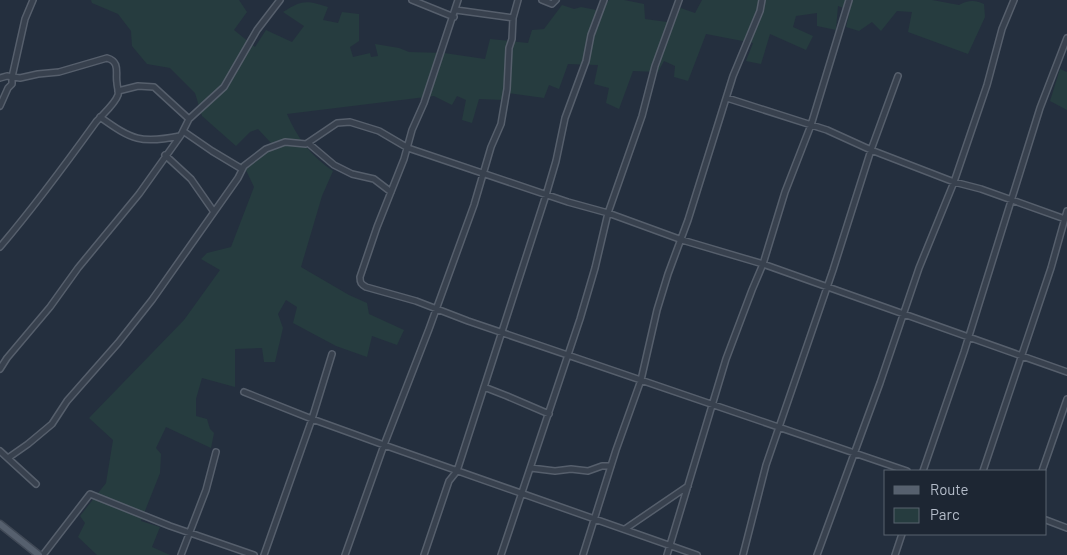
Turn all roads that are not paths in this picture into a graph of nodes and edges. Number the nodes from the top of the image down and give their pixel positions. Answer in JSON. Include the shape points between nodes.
{"nodes":[{"id":1,"x":33,"y":0,"type":"edge"},
{"id":2,"x":280,"y":0,"type":"edge"},
{"id":3,"x":412,"y":0,"type":"edge"},
{"id":4,"x":458,"y":0,"type":"edge"},
{"id":5,"x":518,"y":0,"type":"edge"},
{"id":6,"x":542,"y":0,"type":"edge"},
{"id":7,"x":556,"y":0,"type":"edge"},
{"id":8,"x":604,"y":0,"type":"edge"},
{"id":9,"x":679,"y":0,"type":"edge"},
{"id":10,"x":762,"y":0,"type":"edge"},
{"id":11,"x":849,"y":0,"type":"edge"},
{"id":12,"x":1014,"y":0,"type":"edge"},
{"id":13,"x":456,"y":10,"type":"junction"},
{"id":14,"x":454,"y":16,"type":"junction"},
{"id":15,"x":513,"y":18,"type":"junction"},
{"id":16,"x":1067,"y":38,"type":"edge"},
{"id":17,"x":898,"y":76,"type":"dead end"},
{"id":18,"x":12,"y":77,"type":"junction"},
{"id":19,"x":0,"y":78,"type":"edge"},
{"id":20,"x":118,"y":92,"type":"junction"},
{"id":21,"x":727,"y":98,"type":"junction"},
{"id":22,"x":0,"y":106,"type":"edge"},
{"id":23,"x":100,"y":117,"type":"junction"},
{"id":24,"x":189,"y":119,"type":"junction"},
{"id":25,"x":811,"y":125,"type":"junction"},
{"id":26,"x":182,"y":133,"type":"junction"},
{"id":27,"x":308,"y":143,"type":"junction"},
{"id":28,"x":408,"y":148,"type":"junction"},
{"id":29,"x":871,"y":150,"type":"junction"},
{"id":30,"x":165,"y":155,"type":"junction"},
{"id":31,"x":242,"y":169,"type":"junction"},
{"id":32,"x":484,"y":173,"type":"junction"},
{"id":33,"x":954,"y":182,"type":"junction"},
{"id":34,"x":391,"y":192,"type":"junction"},
{"id":35,"x":546,"y":195,"type":"junction"},
{"id":36,"x":1012,"y":200,"type":"junction"},
{"id":37,"x":1067,"y":211,"type":"edge"},
{"id":38,"x":214,"y":212,"type":"junction"},
{"id":39,"x":608,"y":213,"type":"junction"},
{"id":40,"x":1065,"y":220,"type":"junction"},
{"id":41,"x":682,"y":240,"type":"junction"},
{"id":42,"x":0,"y":247,"type":"edge"},
{"id":43,"x":763,"y":264,"type":"junction"},
{"id":44,"x":827,"y":286,"type":"junction"},
{"id":45,"x":435,"y":309,"type":"junction"},
{"id":46,"x":904,"y":313,"type":"junction"},
{"id":47,"x":501,"y":332,"type":"junction"},
{"id":48,"x":969,"y":336,"type":"junction"},
{"id":49,"x":332,"y":354,"type":"dead end"},
{"id":50,"x":567,"y":354,"type":"junction"},
{"id":51,"x":1021,"y":355,"type":"junction"},
{"id":52,"x":0,"y":369,"type":"edge"},
{"id":53,"x":1067,"y":372,"type":"edge"},
{"id":54,"x":641,"y":380,"type":"junction"},
{"id":55,"x":484,"y":388,"type":"junction"},
{"id":56,"x":244,"y":392,"type":"dead end"},
{"id":57,"x":1067,"y":399,"type":"edge"},
{"id":58,"x":712,"y":405,"type":"junction"},
{"id":59,"x":549,"y":414,"type":"junction"},
{"id":60,"x":312,"y":419,"type":"junction"},
{"id":61,"x":779,"y":428,"type":"junction"},
{"id":62,"x":384,"y":445,"type":"junction"},
{"id":63,"x":0,"y":451,"type":"edge"},
{"id":64,"x":216,"y":452,"type":"dead end"},
{"id":65,"x":854,"y":452,"type":"junction"},
{"id":66,"x":8,"y":458,"type":"junction"},
{"id":67,"x":611,"y":466,"type":"junction"},
{"id":68,"x":530,"y":468,"type":"junction"},
{"id":69,"x":904,"y":470,"type":"edge"},
{"id":70,"x":923,"y":470,"type":"edge"},
{"id":71,"x":983,"y":470,"type":"edge"},
{"id":72,"x":1042,"y":470,"type":"edge"},
{"id":73,"x":457,"y":471,"type":"junction"},
{"id":74,"x":36,"y":484,"type":"dead end"},
{"id":75,"x":688,"y":486,"type":"junction"},
{"id":76,"x":522,"y":493,"type":"junction"},
{"id":77,"x":594,"y":518,"type":"junction"},
{"id":78,"x":1047,"y":520,"type":"edge"},
{"id":79,"x":0,"y":524,"type":"edge"},
{"id":80,"x":1067,"y":528,"type":"edge"},
{"id":81,"x":625,"y":529,"type":"junction"},
{"id":82,"x":188,"y":532,"type":"junction"},
{"id":83,"x":902,"y":535,"type":"edge"},
{"id":84,"x":670,"y":546,"type":"junction"},
{"id":85,"x":41,"y":555,"type":"edge"},
{"id":86,"x":181,"y":555,"type":"edge"},
{"id":87,"x":254,"y":555,"type":"edge"},
{"id":88,"x":264,"y":555,"type":"edge"},
{"id":89,"x":346,"y":555,"type":"edge"},
{"id":90,"x":424,"y":555,"type":"edge"},
{"id":91,"x":501,"y":555,"type":"edge"},
{"id":92,"x":583,"y":555,"type":"edge"},
{"id":93,"x":667,"y":555,"type":"edge"},
{"id":94,"x":697,"y":555,"type":"edge"},
{"id":95,"x":743,"y":555,"type":"edge"},
{"id":96,"x":817,"y":555,"type":"edge"},
{"id":97,"x":896,"y":555,"type":"edge"}],
"edges":[{"from":1,"to":18,"type":"street","via":[[25,19]]},
{"from":2,"to":24,"type":"street","via":[[257,30],[224,87]]},
{"from":3,"to":14,"type":"street"},
{"from":4,"to":13,"type":"street"},
{"from":5,"to":15,"type":"street"},
{"from":6,"to":7,"type":"street","via":[[552,4]]},
{"from":8,"to":35,"type":"street","via":[[565,118]]},
{"from":9,"to":39,"type":"street"},
{"from":10,"to":21,"type":"street"},
{"from":11,"to":25,"type":"street"},
{"from":12,"to":33,"type":"street","via":[[1002,28],[987,85]]},
{"from":13,"to":14,"type":"street"},
{"from":13,"to":15,"type":"street"},
{"from":14,"to":28,"type":"street"},
{"from":15,"to":32,"type":"street","via":[[501,124]]},
{"from":16,"to":36,"type":"street","via":[[1040,108]]},
{"from":17,"to":29,"type":"street"},
{"from":18,"to":19,"type":"street"},
{"from":18,"to":20,"type":"street","via":[[59,72],[107,58],[112,60],[118,71]]},
{"from":18,"to":22,"type":"street","via":[[12,84]]},
{"from":20,"to":23,"type":"street"},
{"from":20,"to":24,"type":"street","via":[[149,85]]},
{"from":21,"to":25,"type":"street"},
{"from":21,"to":41,"type":"street"},
{"from":23,"to":26,"type":"street","via":[[142,140],[158,140]]},
{"from":23,"to":42,"type":"street"},
{"from":24,"to":26,"type":"street"},
{"from":25,"to":29,"type":"street"},
{"from":25,"to":43,"type":"street","via":[[785,192]]},
{"from":26,"to":30,"type":"street"},
{"from":26,"to":31,"type":"street"},
{"from":27,"to":28,"type":"street","via":[[337,123],[345,122],[379,132]]},
{"from":27,"to":31,"type":"street","via":[[285,142],[266,149]]},
{"from":27,"to":34,"type":"street","via":[[334,165],[352,174],[374,179]]},
{"from":28,"to":32,"type":"street"},
{"from":28,"to":34,"type":"street"},
{"from":29,"to":33,"type":"street"},
{"from":29,"to":44,"type":"street"},
{"from":30,"to":38,"type":"street","via":[[191,179]]},
{"from":30,"to":52,"type":"street","via":[[139,194]]},
{"from":31,"to":38,"type":"street"},
{"from":32,"to":35,"type":"street"},
{"from":32,"to":45,"type":"street"},
{"from":33,"to":36,"type":"street"},
{"from":33,"to":46,"type":"street"},
{"from":34,"to":45,"type":"street","via":[[360,282],[366,287]]},
{"from":35,"to":39,"type":"street"},
{"from":35,"to":47,"type":"street"},
{"from":36,"to":40,"type":"street"},
{"from":36,"to":48,"type":"street"},
{"from":37,"to":40,"type":"street"},
{"from":38,"to":66,"type":"street","via":[[152,300],[66,401],[52,424]]},
{"from":39,"to":41,"type":"street"},
{"from":39,"to":50,"type":"street","via":[[595,268]]},
{"from":40,"to":51,"type":"street"},
{"from":41,"to":43,"type":"street"},
{"from":41,"to":54,"type":"street","via":[[657,310]]},
{"from":43,"to":44,"type":"street"},
{"from":43,"to":58,"type":"street"},
{"from":44,"to":46,"type":"street"},
{"from":44,"to":61,"type":"street"},
{"from":45,"to":47,"type":"street"},
{"from":45,"to":62,"type":"street"},
{"from":46,"to":48,"type":"street"},
{"from":46,"to":65,"type":"street"},
{"from":47,"to":50,"type":"street"},
{"from":47,"to":55,"type":"street"},
{"from":48,"to":51,"type":"street"},
{"from":48,"to":70,"type":"street"},
{"from":49,"to":60,"type":"street"},
{"from":50,"to":54,"type":"street"},
{"from":50,"to":59,"type":"street"},
{"from":51,"to":53,"type":"street"},
{"from":51,"to":71,"type":"street"},
{"from":54,"to":58,"type":"street"},
{"from":54,"to":67,"type":"street"},
{"from":55,"to":59,"type":"street"},
{"from":55,"to":73,"type":"street"},
{"from":56,"to":60,"type":"street"},
{"from":57,"to":72,"type":"street"},
{"from":58,"to":61,"type":"street"},
{"from":58,"to":75,"type":"street"},
{"from":59,"to":68,"type":"street"},
{"from":60,"to":62,"type":"street"},
{"from":60,"to":88,"type":"street"},
{"from":61,"to":65,"type":"street"},
{"from":61,"to":95,"type":"street"},
{"from":62,"to":73,"type":"street"},
{"from":62,"to":89,"type":"street"},
{"from":63,"to":66,"type":"street"},
{"from":64,"to":82,"type":"street","via":[[206,490]]},
{"from":65,"to":69,"type":"street"},
{"from":65,"to":96,"type":"street"},
{"from":66,"to":74,"type":"street"},
{"from":67,"to":68,"type":"street","via":[[588,471]]},
{"from":67,"to":77,"type":"street"},
{"from":68,"to":76,"type":"street"},
{"from":73,"to":76,"type":"street"},
{"from":73,"to":90,"type":"street","via":[[449,481]]},
{"from":75,"to":81,"type":"street"},
{"from":75,"to":84,"type":"street"},
{"from":76,"to":77,"type":"street"},
{"from":76,"to":91,"type":"street"},
{"from":77,"to":81,"type":"street"},
{"from":77,"to":92,"type":"street"},
{"from":78,"to":80,"type":"street"},
{"from":79,"to":85,"type":"main road"},
{"from":81,"to":84,"type":"street"},
{"from":82,"to":85,"type":"street","via":[[90,494]]},
{"from":82,"to":86,"type":"street"},
{"from":82,"to":87,"type":"street"},
{"from":83,"to":97,"type":"street"},
{"from":84,"to":93,"type":"street"},
{"from":84,"to":94,"type":"street"}]}
